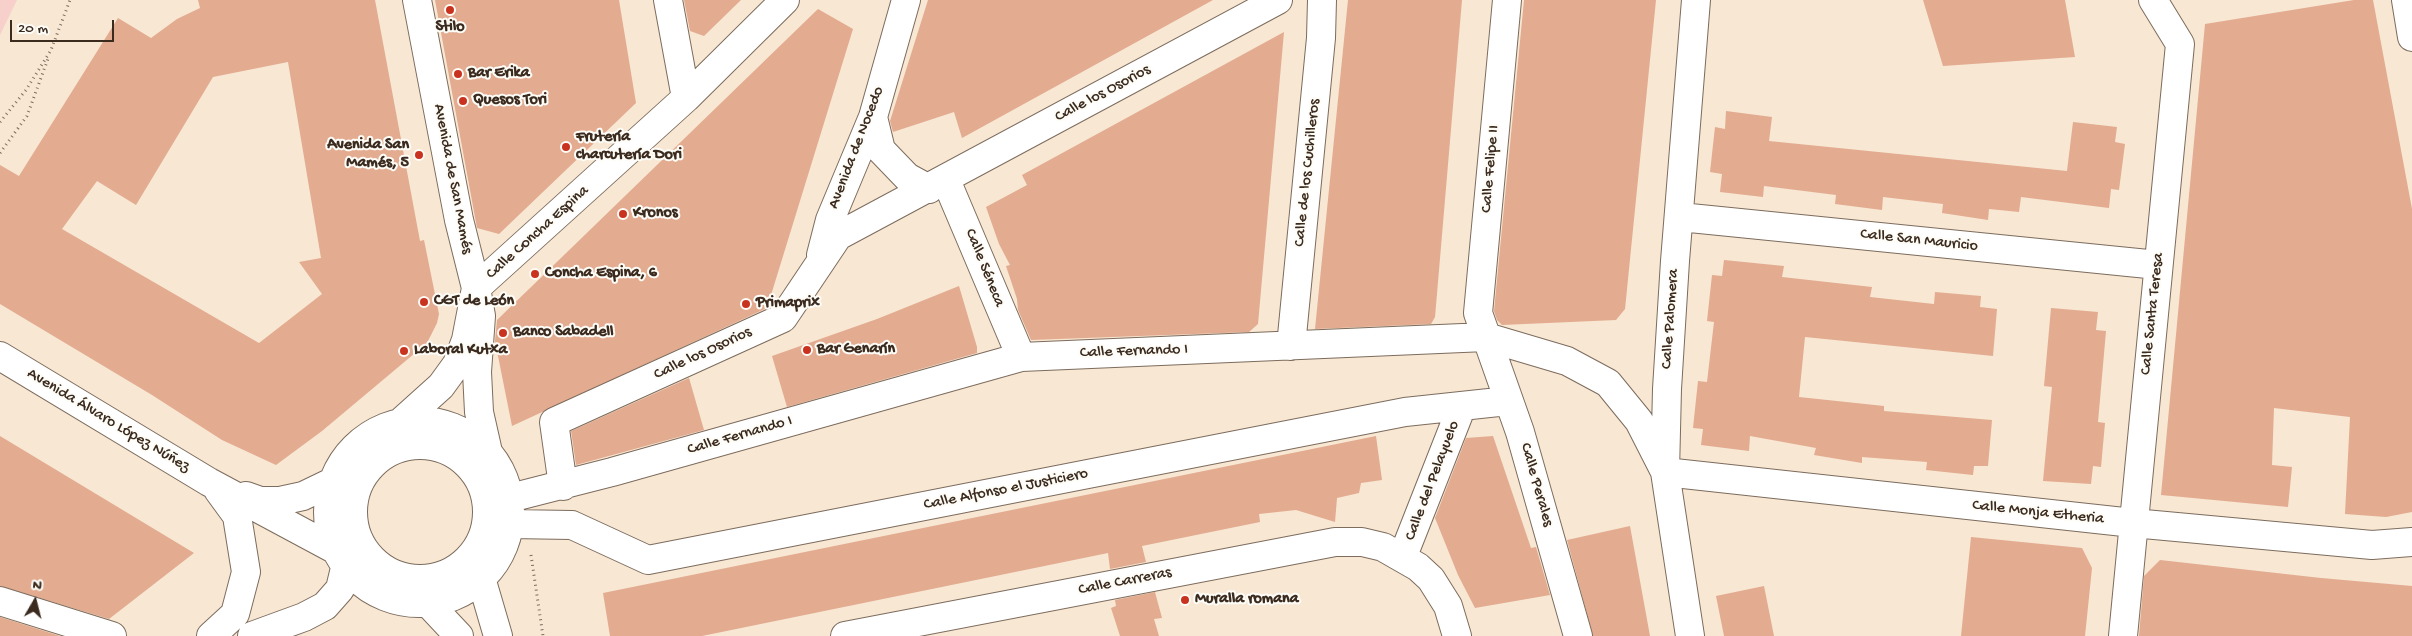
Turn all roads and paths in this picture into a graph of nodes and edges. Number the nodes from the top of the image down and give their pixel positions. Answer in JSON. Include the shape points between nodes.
{"nodes":[{"id":1,"x":70,"y":0,"type":"edge"},
{"id":2,"x":417,"y":0,"type":"edge"},
{"id":3,"x":668,"y":0,"type":"edge"},
{"id":4,"x":785,"y":0,"type":"edge"},
{"id":5,"x":906,"y":0,"type":"edge"},
{"id":6,"x":1278,"y":0,"type":"edge"},
{"id":7,"x":1322,"y":0,"type":"edge"},
{"id":8,"x":1507,"y":0,"type":"edge"},
{"id":9,"x":1696,"y":0,"type":"edge"},
{"id":10,"x":2153,"y":0,"type":"edge"},
{"id":11,"x":2406,"y":0,"type":"edge"},
{"id":12,"x":2412,"y":37,"type":"edge"},
{"id":13,"x":51,"y":50,"type":"junction"},
{"id":14,"x":686,"y":98,"type":"junction"},
{"id":15,"x":873,"y":117,"type":"junction"},
{"id":16,"x":0,"y":122,"type":"edge"},
{"id":17,"x":0,"y":153,"type":"edge"},
{"id":18,"x":938,"y":184,"type":"junction"},
{"id":19,"x":1680,"y":217,"type":"junction"},
{"id":20,"x":2158,"y":265,"type":"junction"},
{"id":21,"x":813,"y":274,"type":"junction"},
{"id":22,"x":476,"y":288,"type":"junction"},
{"id":23,"x":1486,"y":337,"type":"junction"},
{"id":24,"x":1291,"y":346,"type":"junction"},
{"id":25,"x":0,"y":356,"type":"edge"},
{"id":26,"x":1021,"y":357,"type":"junction"},
{"id":27,"x":1667,"y":389,"type":"junction"},
{"id":28,"x":1508,"y":401,"type":"junction"},
{"id":29,"x":1462,"y":406,"type":"junction"},
{"id":30,"x":1638,"y":421,"type":"junction"},
{"id":31,"x":401,"y":422,"type":"junction"},
{"id":32,"x":488,"y":452,"type":"junction"},
{"id":33,"x":1665,"y":472,"type":"junction"},
{"id":34,"x":332,"y":482,"type":"junction"},
{"id":35,"x":216,"y":486,"type":"junction"},
{"id":36,"x":563,"y":486,"type":"junction"},
{"id":37,"x":510,"y":511,"type":"junction"},
{"id":38,"x":2133,"y":523,"type":"junction"},
{"id":39,"x":355,"y":527,"type":"joint"},
{"id":40,"x":2411,"y":542,"type":"edge"},
{"id":41,"x":1403,"y":556,"type":"junction"},
{"id":42,"x":340,"y":559,"type":"junction"},
{"id":43,"x":481,"y":578,"type":"junction"},
{"id":44,"x":0,"y":602,"type":"edge"},
{"id":45,"x":428,"y":603,"type":"junction"},
{"id":46,"x":112,"y":636,"type":"edge"},
{"id":47,"x":211,"y":636,"type":"edge"},
{"id":48,"x":252,"y":636,"type":"edge"},
{"id":49,"x":459,"y":636,"type":"edge"},
{"id":50,"x":498,"y":636,"type":"edge"},
{"id":51,"x":845,"y":636,"type":"edge"},
{"id":52,"x":1457,"y":636,"type":"edge"},
{"id":53,"x":1578,"y":636,"type":"edge"},
{"id":54,"x":1690,"y":636,"type":"edge"},
{"id":55,"x":2123,"y":636,"type":"edge"}],
"edges":[{"from":1,"to":13,"type":"path"},
{"from":2,"to":22,"type":"street","name":"Avenida de San Mamés","via":[[459,220]]},
{"from":3,"to":14,"type":"street"},
{"from":4,"to":14,"type":"street","name":"Calle Concha Espina"},
{"from":5,"to":15,"type":"street","name":"Avenida de Nocedo"},
{"from":6,"to":18,"type":"street","name":"Calle los Osorios"},
{"from":7,"to":24,"type":"street","name":"Calle de los Cuchilleros"},
{"from":8,"to":23,"type":"street","name":"Calle Felipe II","via":[[1478,313]]},
{"from":9,"to":19,"type":"street","name":"Calle Palomera"},
{"from":10,"to":20,"type":"street","name":"Calle Santa Teresa","via":[[2180,44]]},
{"from":11,"to":12,"type":"street"},
{"from":13,"to":16,"type":"path","via":[[26,90]]},
{"from":13,"to":17,"type":"path","via":[[28,116]]},
{"from":14,"to":22,"type":"street","name":"Calle Concha Espina"},
{"from":15,"to":18,"type":"street","via":[[881,150],[908,177]]},
{"from":15,"to":21,"type":"street","name":"Avenida de Nocedo","via":[[830,220]]},
{"from":18,"to":21,"type":"street","name":"Calle los Osorios","via":[[838,236]]},
{"from":18,"to":26,"type":"street","name":"Calle Séneca"},
{"from":19,"to":20,"type":"street","name":"Calle San Mauricio"},
{"from":19,"to":27,"type":"street","name":"Calle Palomera"},
{"from":20,"to":38,"type":"street","name":"Calle Santa Teresa"},
{"from":21,"to":36,"type":"street","name":"Calle los Osorios","via":[[783,318],[554,422]]},
{"from":22,"to":31,"type":"street","name":"Avenida de San Mamés","via":[[466,340],[457,364],[441,386]]},
{"from":22,"to":32,"type":"street","name":"Calle Concha Espina","via":[[481,316],[477,372],[479,412]]},
{"from":23,"to":24,"type":"street","name":"Calle Fernando I"},
{"from":23,"to":28,"type":"street","name":"Calle Perales"},
{"from":23,"to":30,"type":"street","name":"Calle Fernando I","via":[[1567,361],[1608,384]]},
{"from":24,"to":26,"type":"street","name":"Calle Fernando I"},
{"from":25,"to":35,"type":"street","name":"Avenida Álvaro López Núñez"},
{"from":26,"to":36,"type":"street","name":"Calle Fernando I"},
{"from":27,"to":30,"type":"street","via":[[1654,409]]},
{"from":27,"to":33,"type":"street","name":"Calle Palomera"},
{"from":28,"to":29,"type":"street","name":"Calle Alfonso el Justiciero"},
{"from":28,"to":53,"type":"street","name":"Calle Perales","via":[[1520,432]]},
{"from":29,"to":37,"type":"street","name":"Calle Alfonso el Justiciero","via":[[1405,412],[648,560],[572,525]]},
{"from":29,"to":41,"type":"street","name":"Calle del Pelayuelo"},
{"from":30,"to":33,"type":"street","name":"Calle Fernando I"},
{"from":31,"to":32,"type":"street","via":[[449,425],[470,436]]},
{"from":31,"to":34,"type":"street","via":[[378,430],[358,443],[342,461]]},
{"from":32,"to":37,"type":"street","via":[[500,469]]},
{"from":33,"to":38,"type":"street","name":"Calle Monja Etheria"},
{"from":33,"to":54,"type":"street","name":"Calle Palomera"},
{"from":34,"to":35,"type":"street","name":"Avenida Álvaro López Núñez","via":[[303,496],[280,501],[260,501]]},
{"from":34,"to":42,"type":"street","via":[[327,504],[328,528]]},
{"from":35,"to":42,"type":"street","name":"Avenida Álvaro López Núñez"},
{"from":35,"to":47,"type":"street","via":[[237,516],[246,572],[235,614]]},
{"from":36,"to":37,"type":"street","name":"Calle Fernando I"},
{"from":37,"to":43,"type":"street","name":"Avenida Álvaro López Núñez","via":[[491,569]]},
{"from":38,"to":40,"type":"street","name":"Calle Monja Etheria","via":[[2372,545]]},
{"from":38,"to":55,"type":"street","name":"Calle Santa Teresa"},
{"from":39,"to":39,"type":"street","via":[[361,544],[385,570],[420,580],[438,577],[455,570],[481,542],[486,502],[480,482],[463,462],[433,447],[414,446],[395,450],[366,473],[357,489],[353,508]]},
{"from":41,"to":51,"type":"street","name":"Calle Carreras","via":[[1362,542],[1335,542]]},
{"from":41,"to":52,"type":"street","name":"Calle Carreras","via":[[1431,580],[1448,606]]},
{"from":42,"to":45,"type":"street","name":"Avenida Álvaro López Núñez","via":[[365,587],[390,600]]},
{"from":42,"to":48,"type":"street","via":[[340,588],[325,606]]},
{"from":43,"to":45,"type":"street","name":"Avenida Álvaro López Núñez","via":[[462,594]]},
{"from":43,"to":50,"type":"street"},
{"from":44,"to":46,"type":"street"},
{"from":45,"to":49,"type":"street"}]}
